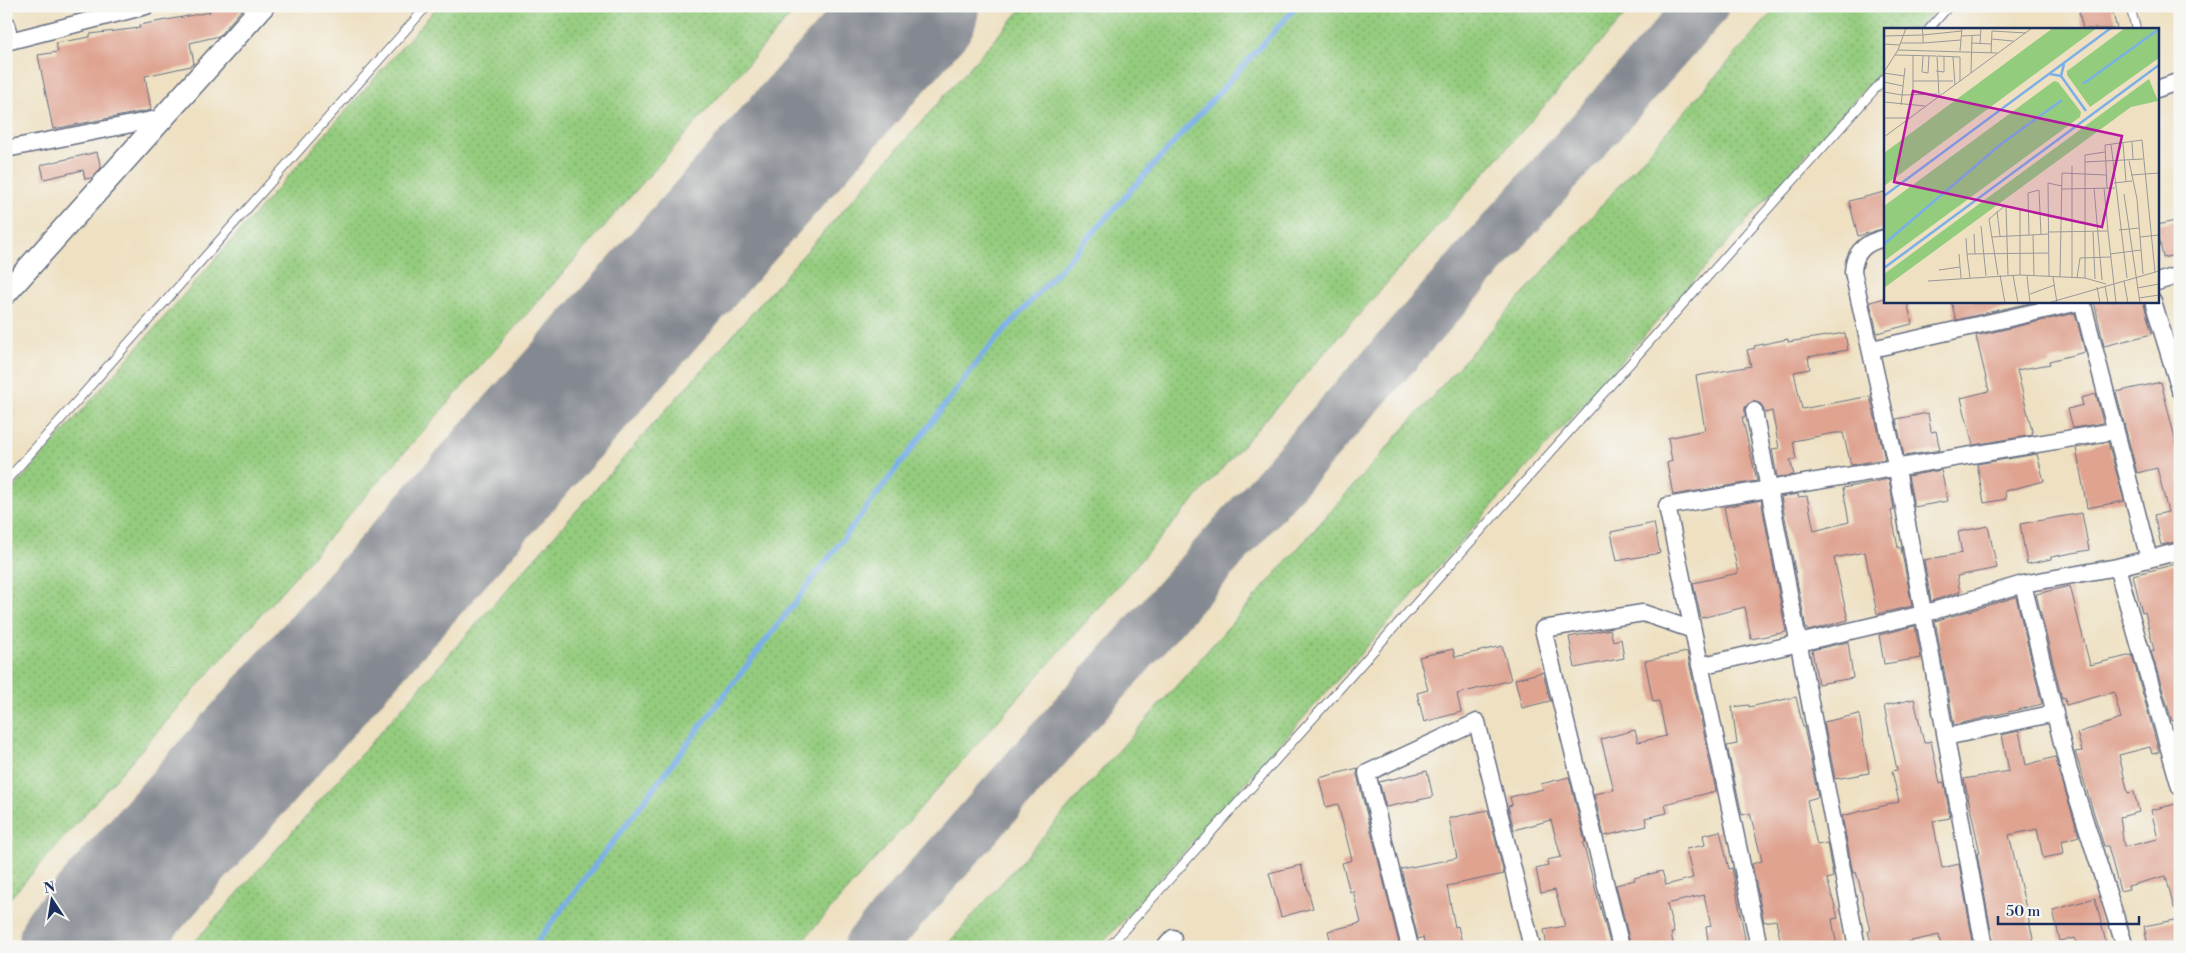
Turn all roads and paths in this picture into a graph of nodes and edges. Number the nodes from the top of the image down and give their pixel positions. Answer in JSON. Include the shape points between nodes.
{"nodes":[{"id":1,"x":146,"y":6,"type":"edge"},
{"id":2,"x":263,"y":6,"type":"edge"},
{"id":3,"x":427,"y":6,"type":"edge"},
{"id":4,"x":1949,"y":6,"type":"edge"},
{"id":5,"x":2130,"y":6,"type":"edge"},
{"id":6,"x":6,"y":23,"type":"edge"},
{"id":7,"x":1930,"y":28,"type":"edge"},
{"id":8,"x":2136,"y":28,"type":"edge"},
{"id":9,"x":8,"y":41,"type":"edge"},
{"id":10,"x":1884,"y":79,"type":"edge"},
{"id":11,"x":2180,"y":81,"type":"edge"},
{"id":12,"x":2158,"y":89,"type":"edge"},
{"id":13,"x":162,"y":118,"type":"junction"},
{"id":14,"x":6,"y":149,"type":"edge"},
{"id":15,"x":1884,"y":238,"type":"edge"},
{"id":16,"x":2180,"y":275,"type":"edge"},
{"id":17,"x":15,"y":276,"type":"edge"},
{"id":18,"x":2158,"y":282,"type":"edge"},
{"id":19,"x":6,"y":293,"type":"edge"},
{"id":20,"x":2079,"y":302,"type":"edge"},
{"id":21,"x":2083,"y":302,"type":"edge"},
{"id":22,"x":2153,"y":302,"type":"edge"},
{"id":23,"x":1872,"y":349,"type":"junction"},
{"id":24,"x":2180,"y":390,"type":"edge"},
{"id":25,"x":1754,"y":411,"type":"dead end"},
{"id":26,"x":2116,"y":431,"type":"junction"},
{"id":27,"x":1897,"y":469,"type":"junction"},
{"id":28,"x":6,"y":481,"type":"edge"},
{"id":29,"x":1769,"y":490,"type":"junction"},
{"id":30,"x":2180,"y":551,"type":"edge"},
{"id":31,"x":2149,"y":559,"type":"junction"},
{"id":32,"x":2117,"y":567,"type":"junction"},
{"id":33,"x":2024,"y":584,"type":"junction"},
{"id":34,"x":1924,"y":614,"type":"junction"},
{"id":35,"x":1693,"y":630,"type":"junction"},
{"id":36,"x":1799,"y":644,"type":"junction"},
{"id":37,"x":1700,"y":666,"type":"junction"},
{"id":38,"x":2055,"y":713,"type":"junction"},
{"id":39,"x":1946,"y":737,"type":"junction"},
{"id":40,"x":2179,"y":785,"type":"edge"},
{"id":41,"x":1109,"y":947,"type":"edge"},
{"id":42,"x":1165,"y":947,"type":"edge"},
{"id":43,"x":1175,"y":947,"type":"edge"},
{"id":44,"x":1410,"y":947,"type":"edge"},
{"id":45,"x":1532,"y":947,"type":"edge"},
{"id":46,"x":1621,"y":947,"type":"edge"},
{"id":47,"x":1759,"y":947,"type":"edge"},
{"id":48,"x":1857,"y":947,"type":"edge"},
{"id":49,"x":1984,"y":947,"type":"edge"},
{"id":50,"x":2124,"y":947,"type":"edge"}],
"edges":[{"from":1,"to":9,"type":"street"},
{"from":2,"to":13,"type":"main road"},
{"from":3,"to":28,"type":"lane"},
{"from":4,"to":7,"type":"lane"},
{"from":5,"to":8,"type":"lane"},
{"from":6,"to":9,"type":"street"},
{"from":10,"to":41,"type":"lane"},
{"from":11,"to":12,"type":"street"},
{"from":13,"to":14,"type":"street"},
{"from":13,"to":17,"type":"main road"},
{"from":15,"to":23,"type":"street","via":[[1865,245],[1859,251],[1853,272]]},
{"from":16,"to":18,"type":"street"},
{"from":17,"to":19,"type":"main road"},
{"from":20,"to":23,"type":"street"},
{"from":21,"to":26,"type":"street"},
{"from":22,"to":24,"type":"street"},
{"from":23,"to":27,"type":"street"},
{"from":25,"to":29,"type":"street"},
{"from":26,"to":27,"type":"street"},
{"from":26,"to":31,"type":"street"},
{"from":27,"to":29,"type":"street"},
{"from":27,"to":34,"type":"street"},
{"from":29,"to":35,"type":"street","via":[[1667,506]]},
{"from":29,"to":36,"type":"street"},
{"from":30,"to":31,"type":"street"},
{"from":31,"to":32,"type":"street"},
{"from":32,"to":33,"type":"street"},
{"from":32,"to":40,"type":"street"},
{"from":33,"to":34,"type":"street"},
{"from":33,"to":38,"type":"street"},
{"from":34,"to":36,"type":"street"},
{"from":34,"to":39,"type":"street"},
{"from":35,"to":37,"type":"street"},
{"from":35,"to":46,"type":"street","via":[[1644,613],[1543,629]]},
{"from":36,"to":37,"type":"street"},
{"from":36,"to":48,"type":"street"},
{"from":37,"to":47,"type":"street"},
{"from":38,"to":39,"type":"street"},
{"from":38,"to":50,"type":"street","via":[[2069,771]]},
{"from":39,"to":49,"type":"street"},
{"from":42,"to":43,"type":"street","via":[[1172,938]]},
{"from":44,"to":45,"type":"street","via":[[1367,773],[1476,722]]}]}
